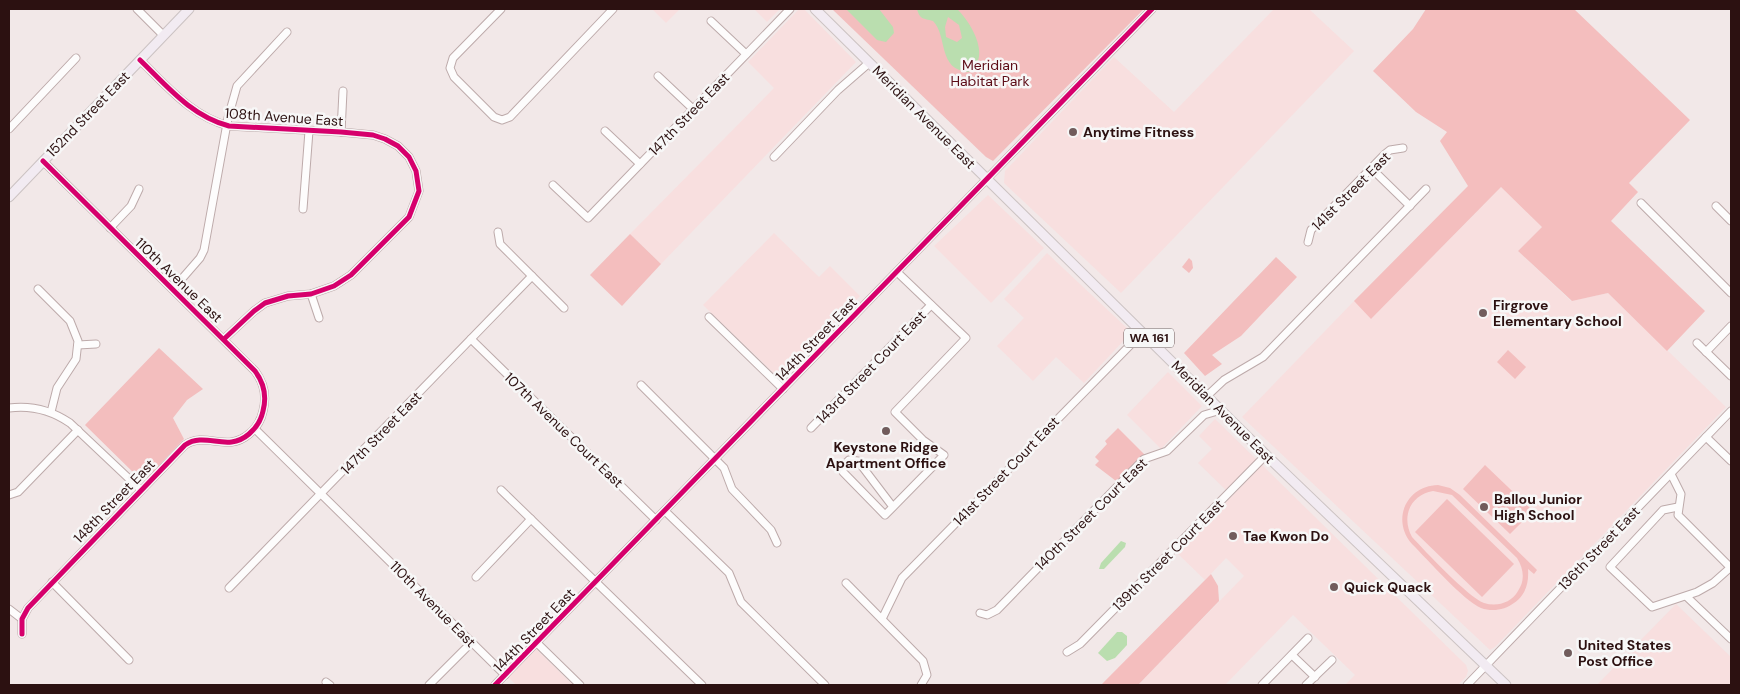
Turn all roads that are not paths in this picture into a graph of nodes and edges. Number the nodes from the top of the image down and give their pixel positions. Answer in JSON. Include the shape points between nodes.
{"nodes":[{"id":1,"x":137,"y":9,"type":"edge"},
{"id":2,"x":189,"y":9,"type":"edge"},
{"id":3,"x":501,"y":9,"type":"edge"},
{"id":4,"x":613,"y":9,"type":"edge"},
{"id":5,"x":790,"y":9,"type":"edge"},
{"id":6,"x":815,"y":9,"type":"edge"},
{"id":7,"x":1152,"y":9,"type":"edge"},
{"id":8,"x":711,"y":21,"type":"dead end"},
{"id":9,"x":287,"y":32,"type":"dead end"},
{"id":10,"x":163,"y":35,"type":"junction"},
{"id":11,"x":746,"y":54,"type":"junction"},
{"id":12,"x":76,"y":58,"type":"dead end"},
{"id":13,"x":140,"y":60,"type":"junction"},
{"id":14,"x":870,"y":63,"type":"junction"},
{"id":15,"x":658,"y":76,"type":"dead end"},
{"id":16,"x":343,"y":91,"type":"dead end"},
{"id":17,"x":693,"y":109,"type":"junction"},
{"id":18,"x":228,"y":126,"type":"junction"},
{"id":19,"x":9,"y":129,"type":"edge"},
{"id":20,"x":309,"y":131,"type":"junction"},
{"id":21,"x":605,"y":131,"type":"dead end"},
{"id":22,"x":341,"y":132,"type":"junction"},
{"id":23,"x":1403,"y":148,"type":"dead end"},
{"id":24,"x":774,"y":157,"type":"dead end"},
{"id":25,"x":43,"y":161,"type":"junction"},
{"id":26,"x":640,"y":164,"type":"junction"},
{"id":27,"x":1371,"y":168,"type":"junction"},
{"id":28,"x":988,"y":180,"type":"junction"},
{"id":29,"x":553,"y":185,"type":"dead end"},
{"id":30,"x":138,"y":189,"type":"dead end"},
{"id":31,"x":1426,"y":189,"type":"dead end"},
{"id":32,"x":10,"y":192,"type":"edge"},
{"id":33,"x":1641,"y":203,"type":"dead end"},
{"id":34,"x":1410,"y":206,"type":"junction"},
{"id":35,"x":1716,"y":206,"type":"dead end"},
{"id":36,"x":303,"y":209,"type":"dead end"},
{"id":37,"x":1731,"y":221,"type":"edge"},
{"id":38,"x":110,"y":228,"type":"junction"},
{"id":39,"x":498,"y":232,"type":"dead end"},
{"id":40,"x":1308,"y":242,"type":"dead end"},
{"id":41,"x":897,"y":272,"type":"junction"},
{"id":42,"x":532,"y":276,"type":"junction"},
{"id":43,"x":38,"y":289,"type":"dead end"},
{"id":44,"x":173,"y":289,"type":"junction"},
{"id":45,"x":1731,"y":293,"type":"edge"},
{"id":46,"x":311,"y":294,"type":"junction"},
{"id":47,"x":931,"y":305,"type":"junction"},
{"id":48,"x":564,"y":308,"type":"dead end"},
{"id":49,"x":709,"y":317,"type":"dead end"},
{"id":50,"x":319,"y":318,"type":"dead end"},
{"id":51,"x":1731,"y":326,"type":"edge"},
{"id":52,"x":1143,"y":332,"type":"junction"},
{"id":53,"x":224,"y":339,"type":"junction"},
{"id":54,"x":471,"y":340,"type":"junction"},
{"id":55,"x":1696,"y":343,"type":"dead end"},
{"id":56,"x":96,"y":344,"type":"dead end"},
{"id":57,"x":78,"y":345,"type":"junction"},
{"id":58,"x":1706,"y":352,"type":"junction"},
{"id":59,"x":1731,"y":376,"type":"edge"},
{"id":60,"x":641,"y":385,"type":"dead end"},
{"id":61,"x":783,"y":389,"type":"junction"},
{"id":62,"x":1208,"y":397,"type":"junction"},
{"id":63,"x":9,"y":408,"type":"edge"},
{"id":64,"x":1221,"y":410,"type":"junction"},
{"id":65,"x":1731,"y":411,"type":"edge"},
{"id":66,"x":51,"y":412,"type":"junction"},
{"id":67,"x":1204,"y":415,"type":"junction"},
{"id":68,"x":811,"y":428,"type":"dead end"},
{"id":69,"x":255,"y":429,"type":"junction"},
{"id":70,"x":78,"y":430,"type":"junction"},
{"id":71,"x":1706,"y":437,"type":"junction"},
{"id":72,"x":1266,"y":455,"type":"junction"},
{"id":73,"x":715,"y":459,"type":"junction"},
{"id":74,"x":1731,"y":461,"type":"edge"},
{"id":75,"x":1671,"y":474,"type":"junction"},
{"id":76,"x":141,"y":490,"type":"junction"},
{"id":77,"x":501,"y":490,"type":"dead end"},
{"id":78,"x":322,"y":494,"type":"junction"},
{"id":79,"x":9,"y":495,"type":"edge"},
{"id":80,"x":893,"y":507,"type":"junction"},
{"id":81,"x":1678,"y":507,"type":"junction"},
{"id":82,"x":665,"y":511,"type":"junction"},
{"id":83,"x":531,"y":520,"type":"junction"},
{"id":84,"x":656,"y":520,"type":"junction"},
{"id":85,"x":777,"y":543,"type":"dead end"},
{"id":86,"x":1731,"y":567,"type":"edge"},
{"id":87,"x":476,"y":577,"type":"dead end"},
{"id":88,"x":52,"y":582,"type":"junction"},
{"id":89,"x":595,"y":583,"type":"junction"},
{"id":90,"x":846,"y":583,"type":"dead end"},
{"id":91,"x":229,"y":588,"type":"dead end"},
{"id":92,"x":1687,"y":597,"type":"junction"},
{"id":93,"x":9,"y":609,"type":"edge"},
{"id":94,"x":980,"y":613,"type":"dead end"},
{"id":95,"x":22,"y":619,"type":"junction"},
{"id":96,"x":882,"y":619,"type":"junction"},
{"id":97,"x":22,"y":634,"type":"dead end"},
{"id":98,"x":1308,"y":638,"type":"dead end"},
{"id":99,"x":1731,"y":639,"type":"edge"},
{"id":100,"x":472,"y":642,"type":"junction"},
{"id":101,"x":537,"y":643,"type":"junction"},
{"id":102,"x":1067,"y":652,"type":"dead end"},
{"id":103,"x":1292,"y":654,"type":"junction"},
{"id":104,"x":129,"y":660,"type":"dead end"},
{"id":105,"x":1332,"y":660,"type":"dead end"},
{"id":106,"x":1486,"y":666,"type":"junction"},
{"id":107,"x":505,"y":675,"type":"junction"},
{"id":108,"x":1315,"y":677,"type":"junction"},
{"id":109,"x":428,"y":685,"type":"edge"},
{"id":110,"x":495,"y":685,"type":"edge"},
{"id":111,"x":580,"y":685,"type":"edge"},
{"id":112,"x":702,"y":685,"type":"edge"},
{"id":113,"x":825,"y":685,"type":"edge"},
{"id":114,"x":921,"y":685,"type":"edge"},
{"id":115,"x":1262,"y":685,"type":"edge"},
{"id":116,"x":1306,"y":685,"type":"edge"},
{"id":117,"x":1467,"y":685,"type":"edge"},
{"id":118,"x":1506,"y":685,"type":"edge"}],
"edges":[{"from":1,"to":10,"type":"street"},
{"from":2,"to":10,"type":"main road","name":"152nd Street East"},
{"from":3,"to":4,"type":"street","via":[[453,58],[450,68],[451,73],[494,117],[502,120],[510,117]]},
{"from":5,"to":11,"type":"street","name":"147th Street East"},
{"from":6,"to":14,"type":"main road","name":"Meridian Avenue East","number":"WA 161"},
{"from":7,"to":28,"type":"street","name":"144th Street East"},
{"from":8,"to":11,"type":"street"},
{"from":9,"to":18,"type":"street","via":[[238,86]]},
{"from":10,"to":13,"type":"main road","name":"152nd Street East"},
{"from":11,"to":17,"type":"street","name":"147th Street East"},
{"from":12,"to":19,"type":"street"},
{"from":13,"to":18,"type":"street","name":"108th Avenue East","via":[[197,113]]},
{"from":13,"to":25,"type":"main road","name":"152nd Street East"},
{"from":14,"to":24,"type":"street","via":[[838,90]]},
{"from":14,"to":28,"type":"main road","name":"Meridian Avenue East","number":"WA 161"},
{"from":15,"to":17,"type":"street"},
{"from":16,"to":22,"type":"street"},
{"from":17,"to":26,"type":"street","name":"147th Street East"},
{"from":18,"to":20,"type":"street","name":"108th Avenue East"},
{"from":18,"to":44,"type":"street","via":[[204,250]]},
{"from":20,"to":22,"type":"street","name":"108th Avenue East"},
{"from":20,"to":36,"type":"street"},
{"from":21,"to":26,"type":"street"},
{"from":22,"to":46,"type":"street","name":"108th Avenue East","via":[[372,135],[398,146],[413,164],[419,188],[409,217],[351,275],[334,286]]},
{"from":23,"to":27,"type":"street","name":"141st Street East","via":[[1390,150]]},
{"from":25,"to":32,"type":"main road","name":"152nd Street East"},
{"from":25,"to":38,"type":"street","name":"110th Avenue East"},
{"from":26,"to":29,"type":"street","name":"147th Street East","via":[[588,218]]},
{"from":27,"to":34,"type":"street"},
{"from":27,"to":40,"type":"street","name":"141st Street East","via":[[1311,230]]},
{"from":28,"to":41,"type":"street","name":"144th Street East"},
{"from":28,"to":52,"type":"main road","name":"Meridian Avenue East","number":"WA 161"},
{"from":30,"to":38,"type":"street","via":[[131,206]]},
{"from":31,"to":34,"type":"street","name":"140th Street Court East"},
{"from":33,"to":45,"type":"street"},
{"from":34,"to":62,"type":"street","name":"140th Street Court East","via":[[1263,357],[1224,380]]},
{"from":35,"to":37,"type":"street"},
{"from":38,"to":44,"type":"street","name":"110th Avenue East"},
{"from":39,"to":42,"type":"street","via":[[500,244]]},
{"from":41,"to":47,"type":"street"},
{"from":41,"to":61,"type":"street","name":"144th Street East"},
{"from":42,"to":48,"type":"street"},
{"from":42,"to":54,"type":"street","name":"147th Street East"},
{"from":43,"to":57,"type":"street","via":[[70,321]]},
{"from":44,"to":53,"type":"street","name":"110th Avenue East"},
{"from":46,"to":50,"type":"street"},
{"from":46,"to":53,"type":"street","via":[[265,303]]},
{"from":47,"to":68,"type":"street","name":"143rd Street Court East"},
{"from":47,"to":80,"type":"street","via":[[966,338],[895,412],[923,440],[944,455]]},
{"from":49,"to":61,"type":"street"},
{"from":51,"to":58,"type":"street"},
{"from":52,"to":62,"type":"main road","name":"Meridian Avenue East","number":"WA 161"},
{"from":52,"to":96,"type":"street","name":"141st Street Court East","via":[[902,578]]},
{"from":53,"to":69,"type":"street","name":"110th Avenue East","via":[[255,370],[262,383],[264,408]]},
{"from":54,"to":78,"type":"street","name":"147th Street East"},
{"from":54,"to":84,"type":"street","name":"107th Avenue Court East"},
{"from":55,"to":58,"type":"street"},
{"from":56,"to":57,"type":"street"},
{"from":57,"to":66,"type":"street","via":[[73,366],[57,388]]},
{"from":58,"to":59,"type":"street"},
{"from":60,"to":73,"type":"street"},
{"from":61,"to":73,"type":"street","name":"144th Street East"},
{"from":62,"to":64,"type":"main road","name":"Meridian Avenue East","number":"WA 161"},
{"from":62,"to":67,"type":"street","name":"140th Street Court East"},
{"from":63,"to":66,"type":"street","via":[[25,407]]},
{"from":64,"to":67,"type":"street","name":"140th Street Court East"},
{"from":64,"to":72,"type":"main road","name":"Meridian Avenue East","number":"WA 161"},
{"from":65,"to":71,"type":"street","name":"136th Street East"},
{"from":66,"to":70,"type":"street"},
{"from":67,"to":94,"type":"street","name":"140th Street Court East","via":[[1172,448],[1144,459],[996,610],[988,616]]},
{"from":69,"to":76,"type":"street","name":"148th Street East","via":[[236,442],[200,440],[189,443]]},
{"from":69,"to":78,"type":"street","name":"110th Avenue East"},
{"from":70,"to":76,"type":"street"},
{"from":70,"to":79,"type":"street","via":[[18,492]]},
{"from":71,"to":74,"type":"street"},
{"from":71,"to":75,"type":"street","name":"136th Street East"},
{"from":72,"to":102,"type":"street","name":"139th Street Court East","via":[[1080,644]]},
{"from":72,"to":106,"type":"main road","name":"Meridian Avenue East","number":"WA 161"},
{"from":73,"to":82,"type":"street","name":"144th Street East"},
{"from":73,"to":85,"type":"street","via":[[724,468],[732,489],[767,526]]},
{"from":75,"to":81,"type":"street","via":[[1680,489]]},
{"from":75,"to":106,"type":"street","name":"136th Street East"},
{"from":76,"to":88,"type":"street","name":"148th Street East"},
{"from":77,"to":83,"type":"street"},
{"from":78,"to":91,"type":"street","name":"147th Street East"},
{"from":78,"to":100,"type":"street","name":"110th Avenue East"},
{"from":80,"to":80,"type":"street","via":[[885,514],[843,472],[845,463],[858,460]]},
{"from":81,"to":86,"type":"street","via":[[1678,515]]},
{"from":81,"to":92,"type":"street","via":[[1663,510],[1610,567],[1652,608],[1678,597]]},
{"from":82,"to":84,"type":"street","name":"144th Street East"},
{"from":82,"to":113,"type":"street","via":[[729,573],[741,602]]},
{"from":83,"to":87,"type":"street"},
{"from":83,"to":89,"type":"street"},
{"from":84,"to":89,"type":"street","name":"144th Street East"},
{"from":86,"to":92,"type":"street","via":[[1714,582]]},
{"from":88,"to":95,"type":"street","name":"148th Street East"},
{"from":88,"to":104,"type":"street"},
{"from":89,"to":101,"type":"street","name":"144th Street East"},
{"from":89,"to":112,"type":"street"},
{"from":90,"to":96,"type":"street"},
{"from":92,"to":99,"type":"street"},
{"from":93,"to":95,"type":"street"},
{"from":95,"to":97,"type":"street"},
{"from":96,"to":114,"type":"street","via":[[924,661],[927,672]]},
{"from":98,"to":103,"type":"street"},
{"from":100,"to":107,"type":"street","name":"110th Avenue East"},
{"from":100,"to":109,"type":"street"},
{"from":101,"to":107,"type":"street","name":"144th Street East"},
{"from":101,"to":111,"type":"street"},
{"from":103,"to":108,"type":"street"},
{"from":103,"to":115,"type":"street"},
{"from":105,"to":108,"type":"street"},
{"from":106,"to":117,"type":"street","name":"136th Street East"},
{"from":106,"to":118,"type":"main road","name":"Meridian Avenue East","number":"WA 161"},
{"from":107,"to":110,"type":"street","name":"144th Street East"},
{"from":108,"to":116,"type":"street"}]}
